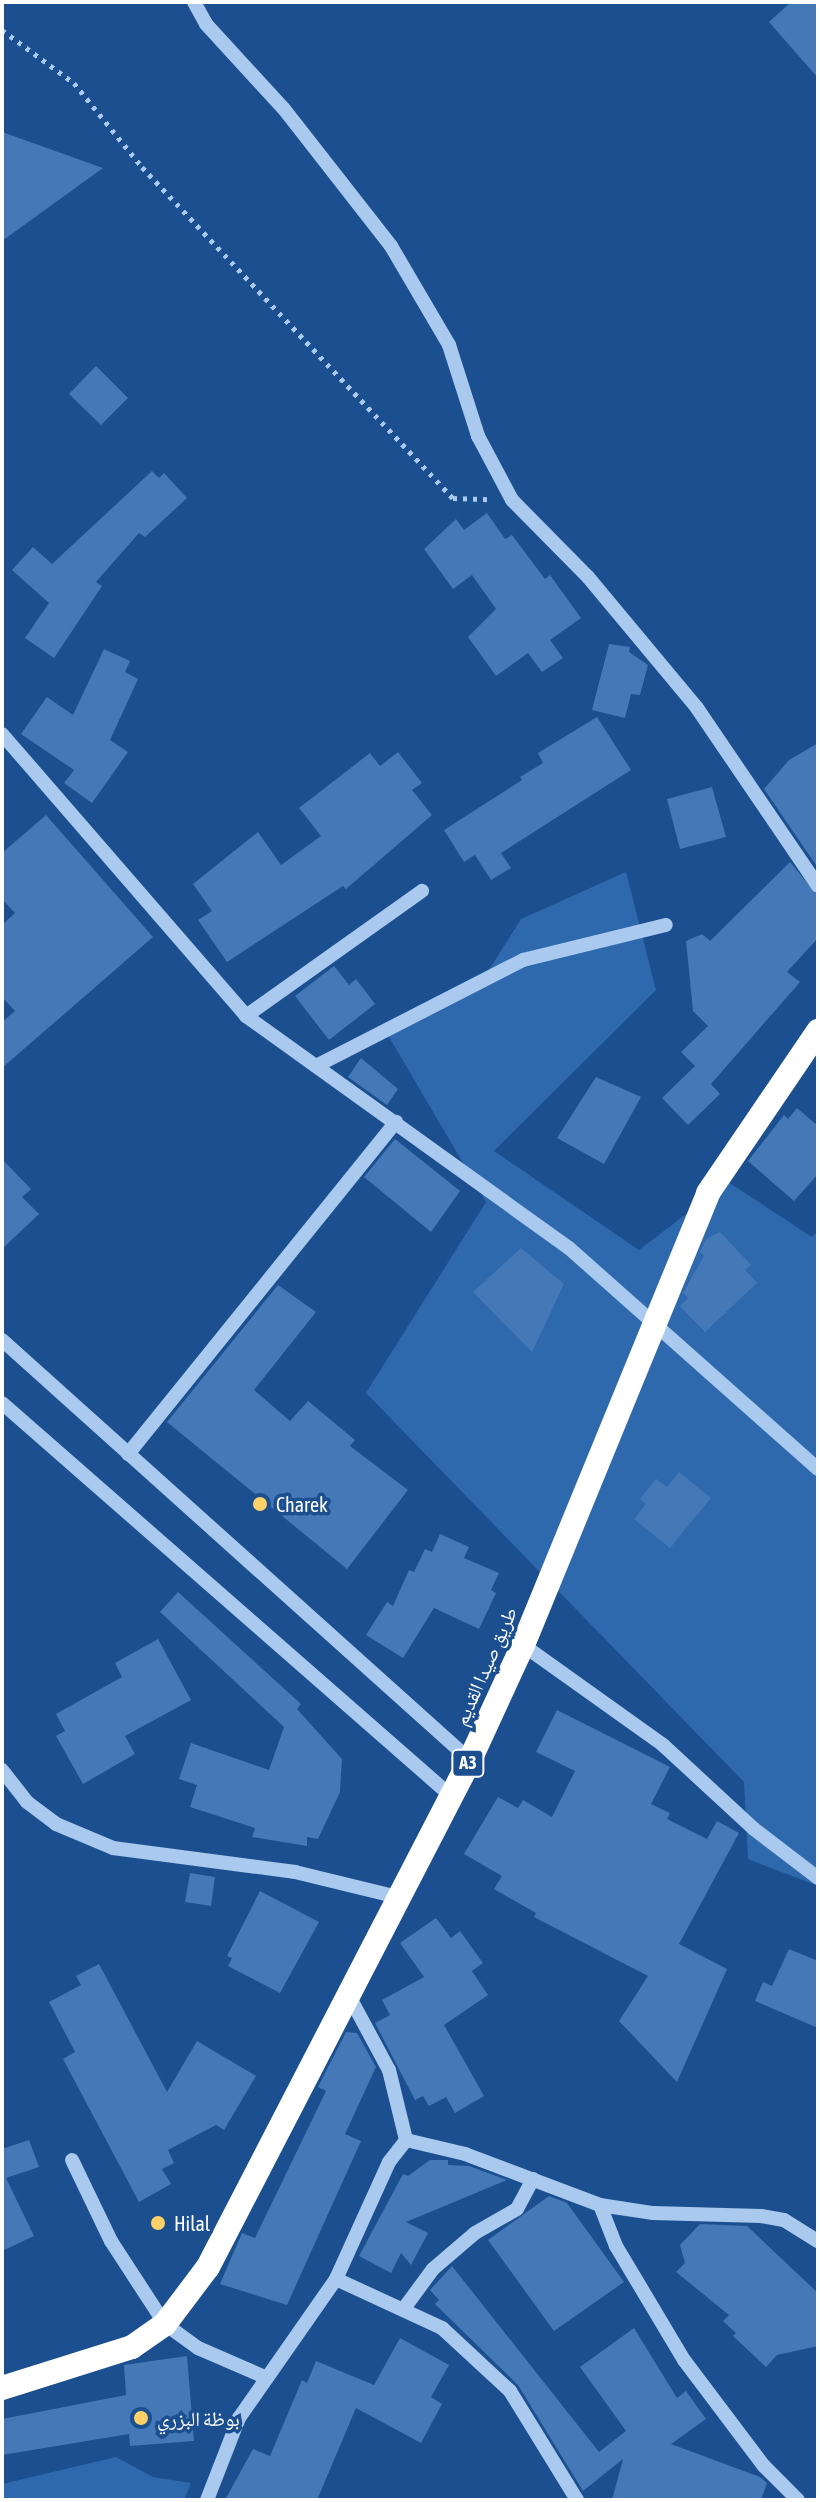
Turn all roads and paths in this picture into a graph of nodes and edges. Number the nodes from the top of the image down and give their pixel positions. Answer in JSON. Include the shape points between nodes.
{"nodes":[{"id":1,"x":194,"y":2,"type":"edge"},
{"id":2,"x":2,"y":30,"type":"edge"},
{"id":3,"x":512,"y":500,"type":"junction"},
{"id":4,"x":2,"y":734,"type":"edge"},
{"id":5,"x":818,"y":886,"type":"edge"},
{"id":6,"x":422,"y":891,"type":"dead end"},
{"id":7,"x":666,"y":925,"type":"dead end"},
{"id":8,"x":246,"y":1016,"type":"junction"},
{"id":9,"x":818,"y":1031,"type":"edge"},
{"id":10,"x":316,"y":1066,"type":"junction"},
{"id":11,"x":396,"y":1122,"type":"junction"},
{"id":12,"x":652,"y":1321,"type":"junction"},
{"id":13,"x":2,"y":1340,"type":"edge"},
{"id":14,"x":2,"y":1403,"type":"edge"},
{"id":15,"x":128,"y":1454,"type":"junction"},
{"id":16,"x":818,"y":1469,"type":"edge"},
{"id":17,"x":523,"y":1645,"type":"junction"},
{"id":18,"x":470,"y":1760,"type":"junction"},
{"id":19,"x":2,"y":1770,"type":"edge"},
{"id":20,"x":451,"y":1796,"type":"junction"},
{"id":21,"x":818,"y":1878,"type":"edge"},
{"id":22,"x":402,"y":1898,"type":"junction"},
{"id":23,"x":348,"y":1994,"type":"junction"},
{"id":24,"x":406,"y":2140,"type":"junction"},
{"id":25,"x":72,"y":2160,"type":"dead end"},
{"id":26,"x":533,"y":2179,"type":"junction"},
{"id":27,"x":600,"y":2205,"type":"junction"},
{"id":28,"x":818,"y":2241,"type":"edge"},
{"id":29,"x":336,"y":2279,"type":"junction"},
{"id":30,"x":405,"y":2307,"type":"junction"},
{"id":31,"x":165,"y":2324,"type":"junction"},
{"id":32,"x":267,"y":2378,"type":"junction"},
{"id":33,"x":2,"y":2388,"type":"edge"},
{"id":34,"x":207,"y":2500,"type":"edge"},
{"id":35,"x":577,"y":2500,"type":"edge"},
{"id":36,"x":798,"y":2500,"type":"edge"}],
"edges":[{"from":1,"to":3,"type":"street","via":[[206,24],[293,119],[391,246],[449,345],[478,436]]},
{"from":2,"to":3,"type":"path","via":[[74,83],[142,167],[453,498]]},
{"from":3,"to":5,"type":"street","via":[[588,577],[697,708]]},
{"from":4,"to":8,"type":"street"},
{"from":6,"to":8,"type":"street"},
{"from":7,"to":10,"type":"street","via":[[523,960]]},
{"from":8,"to":10,"type":"street"},
{"from":9,"to":12,"type":"highway","name":"طريق صيدا القديم","number":"A3","via":[[708,1193]]},
{"from":10,"to":11,"type":"street"},
{"from":11,"to":12,"type":"street","via":[[569,1248]]},
{"from":11,"to":15,"type":"street"},
{"from":12,"to":16,"type":"street"},
{"from":12,"to":17,"type":"highway","name":"طريق صيدا القديم","number":"A3"},
{"from":13,"to":15,"type":"street"},
{"from":14,"to":20,"type":"street"},
{"from":15,"to":18,"type":"street"},
{"from":17,"to":18,"type":"highway","name":"طريق صيدا القديم","number":"A3"},
{"from":17,"to":21,"type":"street","via":[[663,1745],[754,1829]]},
{"from":18,"to":20,"type":"highway","name":"طريق صيدا القديم","number":"A3"},
{"from":19,"to":22,"type":"street","via":[[27,1802],[56,1824],[113,1848],[295,1872]]},
{"from":20,"to":22,"type":"highway","name":"طريق صيدا القديم","number":"A3"},
{"from":22,"to":23,"type":"highway","name":"طريق صيدا القديم","number":"A3"},
{"from":23,"to":24,"type":"street","via":[[389,2070]]},
{"from":23,"to":31,"type":"highway","name":"طريق صيدا القديم","number":"A3","via":[[208,2267]]},
{"from":24,"to":26,"type":"street"},
{"from":24,"to":29,"type":"street","via":[[389,2162]]},
{"from":25,"to":31,"type":"street","via":[[111,2241]]},
{"from":26,"to":27,"type":"street"},
{"from":26,"to":30,"type":"street","via":[[517,2209],[475,2233],[444,2260]]},
{"from":27,"to":28,"type":"street","via":[[653,2213],[761,2216],[784,2220]]},
{"from":27,"to":36,"type":"street","via":[[616,2246],[684,2360],[764,2466]]},
{"from":29,"to":30,"type":"street"},
{"from":29,"to":32,"type":"street"},
{"from":30,"to":35,"type":"street","via":[[442,2328],[510,2391]]},
{"from":31,"to":32,"type":"street","via":[[198,2348]]},
{"from":31,"to":33,"type":"highway","name":"طريق صيدا القديم","number":"A3","via":[[101,2361]]},
{"from":32,"to":34,"type":"street","via":[[239,2418]]}]}
